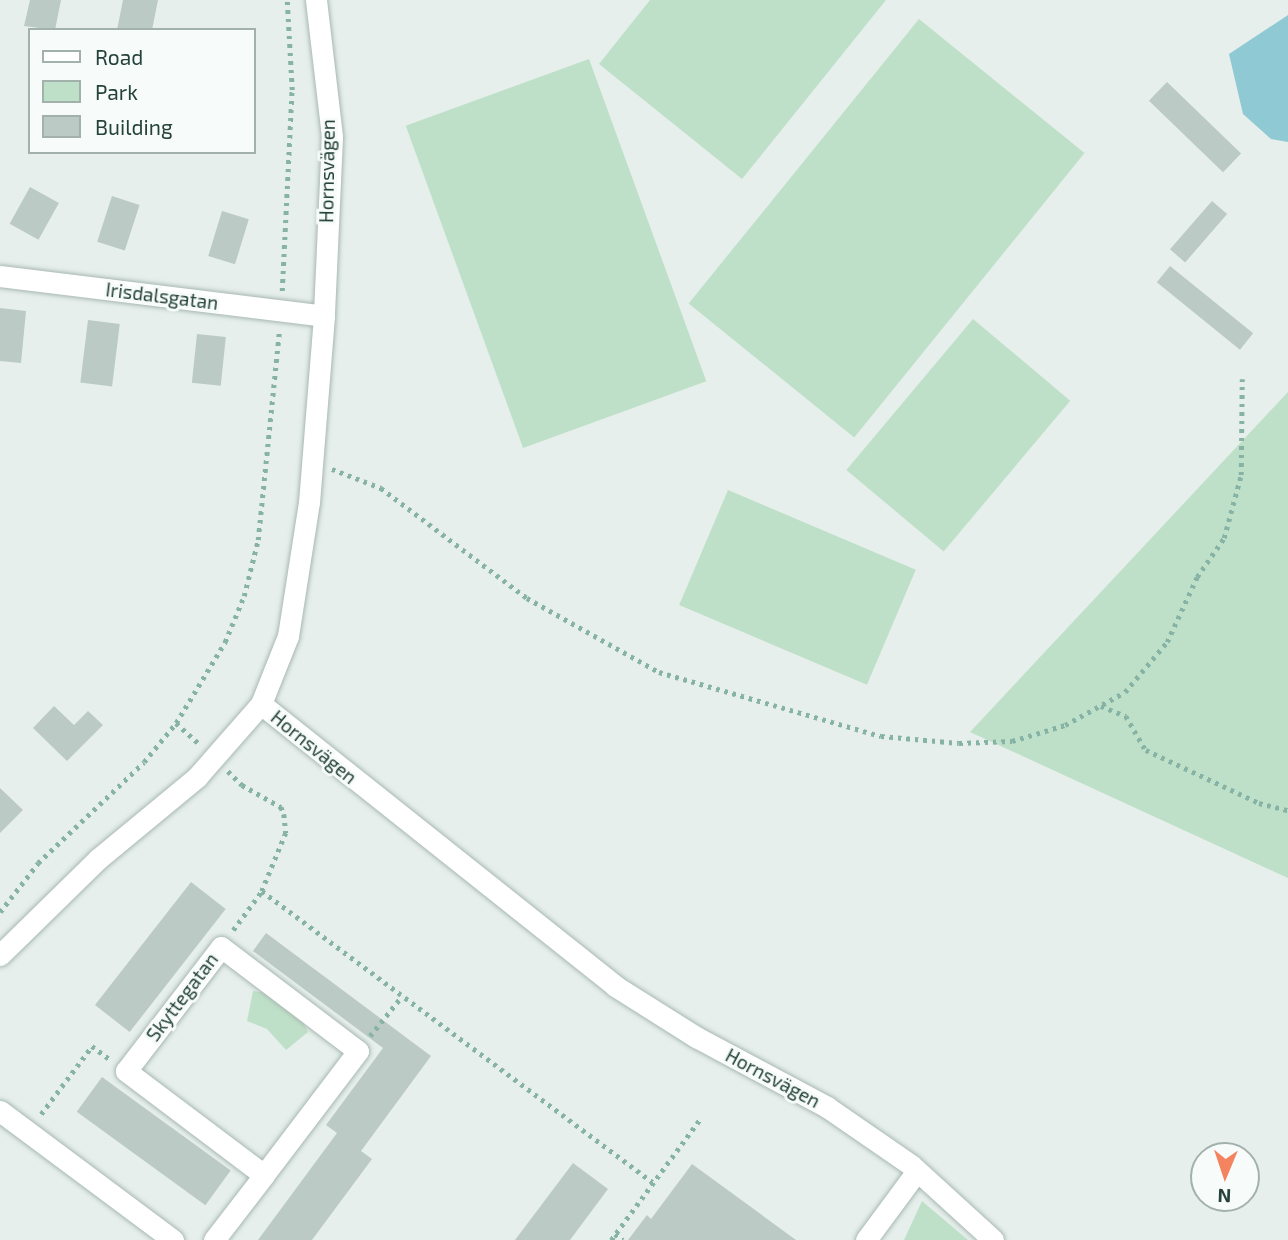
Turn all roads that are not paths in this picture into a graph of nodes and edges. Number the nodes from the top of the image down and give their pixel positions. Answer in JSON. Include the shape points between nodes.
{"nodes":[{"id":1,"x":316,"y":0,"type":"edge"},
{"id":2,"x":0,"y":275,"type":"edge"},
{"id":3,"x":324,"y":316,"type":"junction"},
{"id":4,"x":261,"y":704,"type":"junction"},
{"id":5,"x":0,"y":955,"type":"edge"},
{"id":6,"x":0,"y":1111,"type":"edge"},
{"id":7,"x":917,"y":1171,"type":"junction"},
{"id":8,"x":264,"y":1175,"type":"junction"},
{"id":9,"x":985,"y":1236,"type":"edge"},
{"id":10,"x":173,"y":1240,"type":"edge"},
{"id":11,"x":214,"y":1240,"type":"edge"},
{"id":12,"x":866,"y":1240,"type":"edge"}],
"edges":[{"from":1,"to":3,"type":"street","name":"Hornsvägen","via":[[332,137]]},
{"from":2,"to":3,"type":"street","name":"Irisdalsgatan"},
{"from":3,"to":4,"type":"street","name":"Hornsvägen","via":[[312,461],[288,636]]},
{"from":4,"to":5,"type":"street","via":[[216,758],[98,859]]},
{"from":4,"to":7,"type":"street","name":"Hornsvägen","via":[[615,986],[696,1037],[827,1107]]},
{"from":6,"to":10,"type":"street"},
{"from":7,"to":9,"type":"street","name":"Hornsvägen"},
{"from":7,"to":12,"type":"street"},
{"from":8,"to":8,"type":"street","name":"Skyttegatan","via":[[358,1051],[221,947],[126,1071]]},
{"from":8,"to":11,"type":"street"}]}
